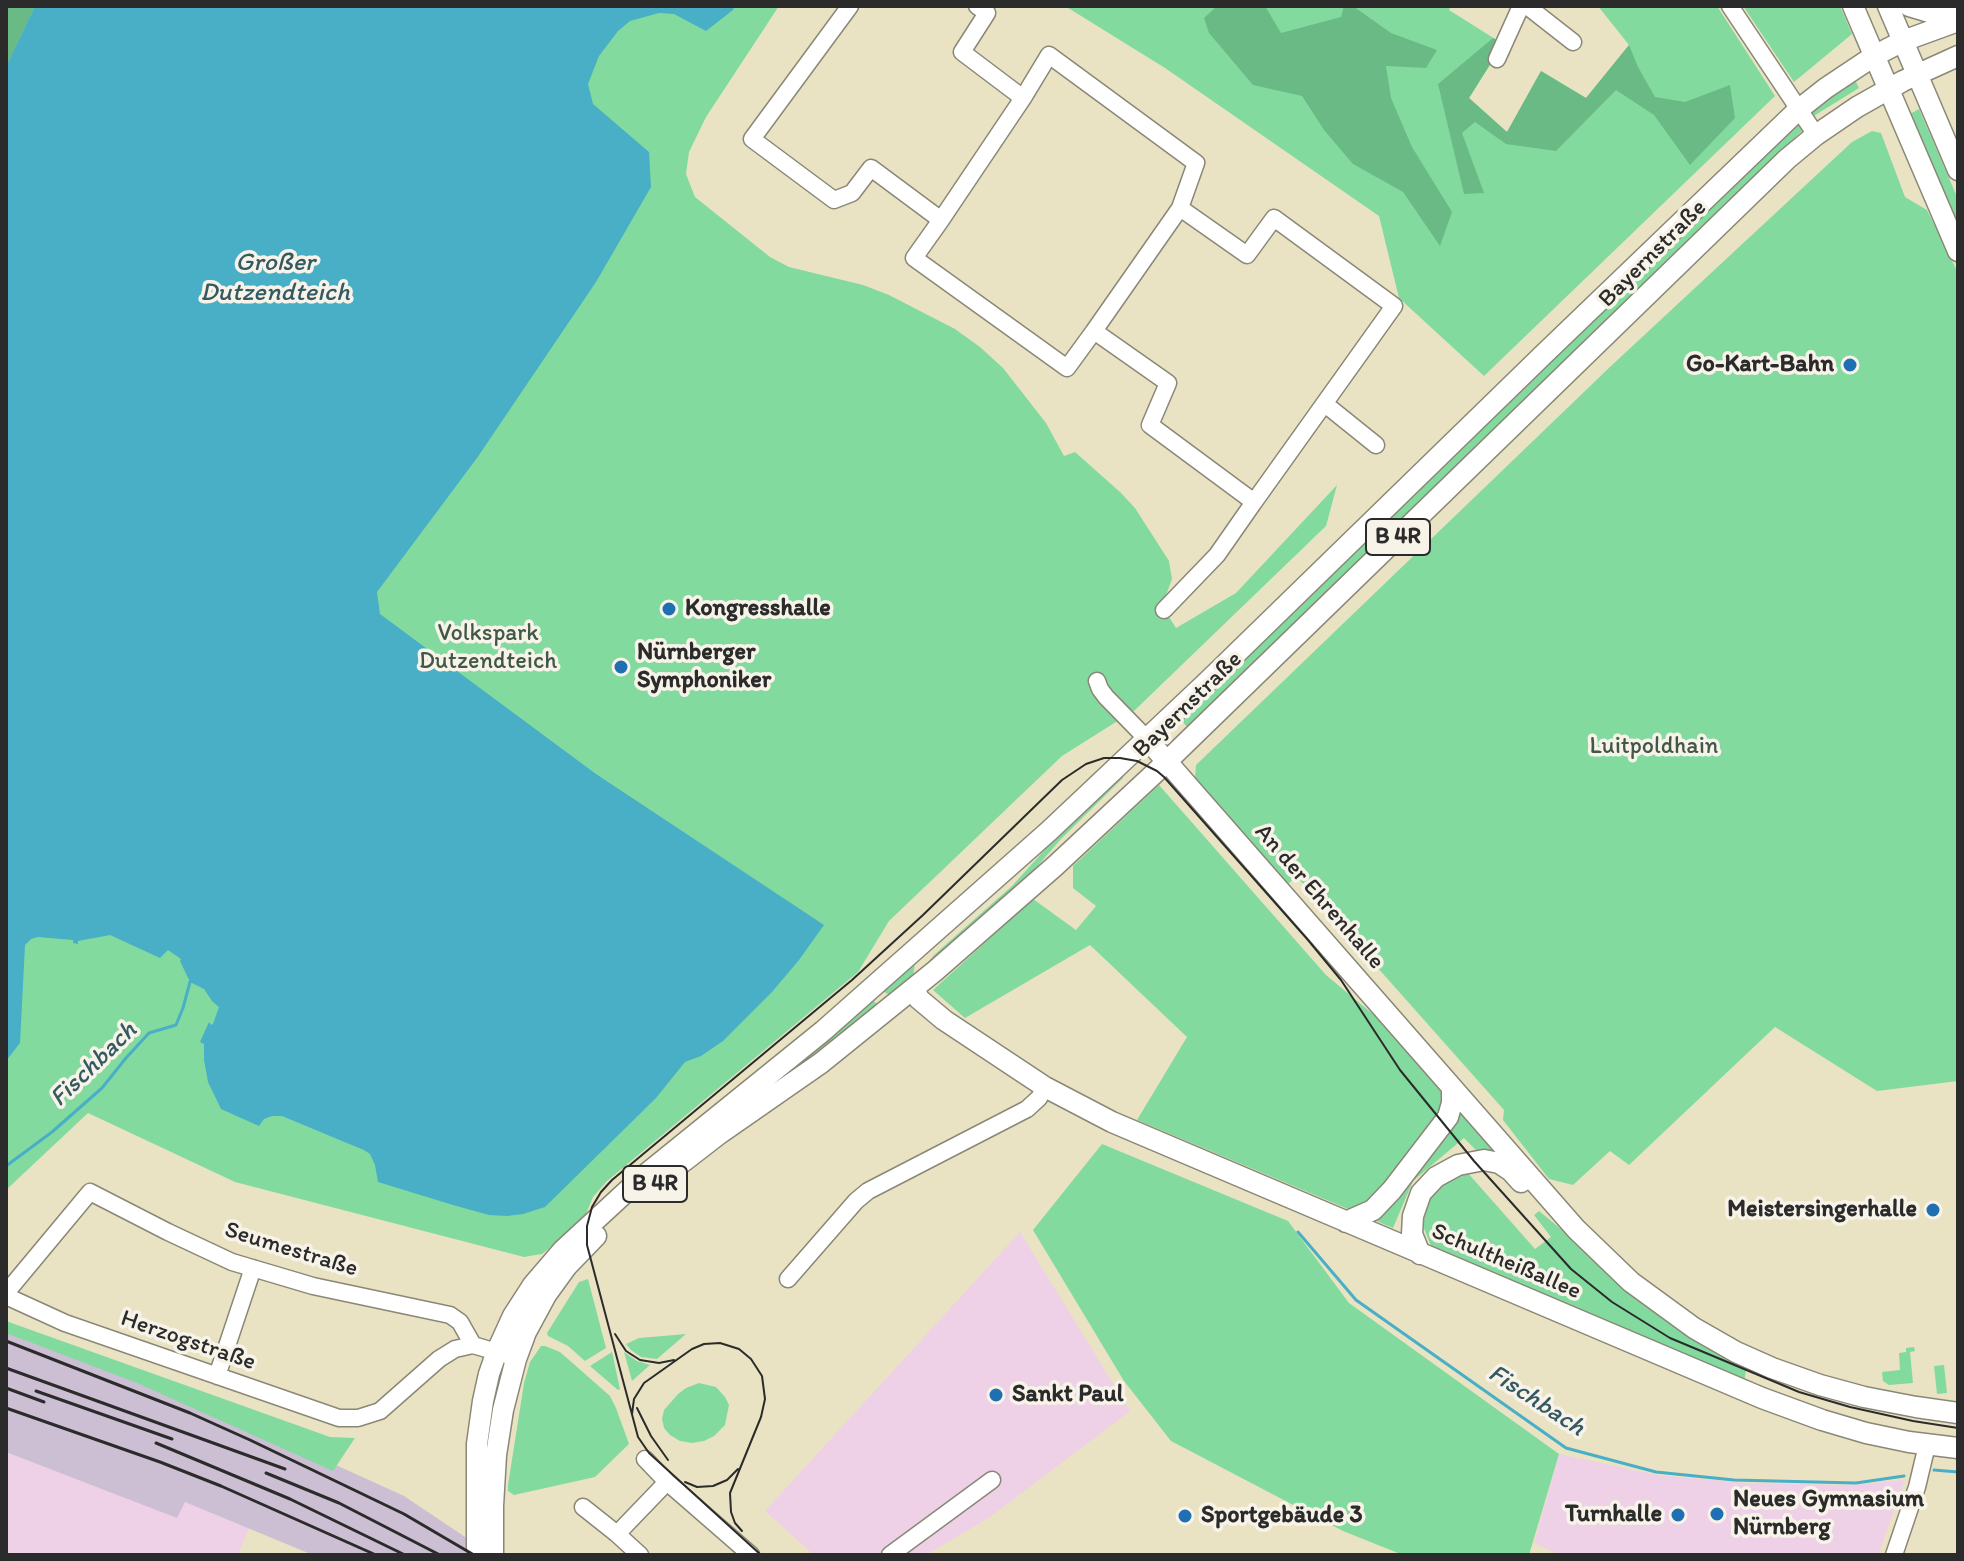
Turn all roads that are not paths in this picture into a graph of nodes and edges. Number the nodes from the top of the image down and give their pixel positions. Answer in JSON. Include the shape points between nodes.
{"nodes":[{"id":1,"x":850,"y":6,"type":"edge"},
{"id":2,"x":977,"y":6,"type":"edge"},
{"id":3,"x":1521,"y":6,"type":"edge"},
{"id":4,"x":1527,"y":6,"type":"edge"},
{"id":5,"x":1730,"y":6,"type":"edge"},
{"id":6,"x":1853,"y":6,"type":"edge"},
{"id":7,"x":1888,"y":6,"type":"edge"},
{"id":8,"x":1909,"y":6,"type":"edge"},
{"id":9,"x":1958,"y":13,"type":"edge"},
{"id":10,"x":1958,"y":21,"type":"edge"},
{"id":11,"x":1903,"y":41,"type":"junction"},
{"id":12,"x":1573,"y":42,"type":"dead end"},
{"id":13,"x":1874,"y":56,"type":"junction"},
{"id":14,"x":1958,"y":56,"type":"edge"},
{"id":15,"x":1497,"y":59,"type":"dead end"},
{"id":16,"x":1917,"y":74,"type":"junction"},
{"id":17,"x":1889,"y":88,"type":"junction"},
{"id":18,"x":1023,"y":98,"type":"junction"},
{"id":19,"x":1798,"y":110,"type":"junction"},
{"id":20,"x":1816,"y":135,"type":"junction"},
{"id":21,"x":1958,"y":170,"type":"edge"},
{"id":22,"x":1180,"y":208,"type":"junction"},
{"id":23,"x":941,"y":220,"type":"junction"},
{"id":24,"x":1958,"y":251,"type":"edge"},
{"id":25,"x":1094,"y":331,"type":"junction"},
{"id":26,"x":1325,"y":404,"type":"junction"},
{"id":27,"x":1376,"y":445,"type":"dead end"},
{"id":28,"x":1254,"y":502,"type":"junction"},
{"id":29,"x":1164,"y":610,"type":"dead end"},
{"id":30,"x":1228,"y":661,"type":"junction"},
{"id":31,"x":1097,"y":681,"type":"dead end"},
{"id":32,"x":1246,"y":685,"type":"junction"},
{"id":33,"x":1147,"y":739,"type":"junction"},
{"id":34,"x":1166,"y":762,"type":"junction"},
{"id":35,"x":1108,"y":817,"type":"junction"},
{"id":36,"x":942,"y":926,"type":"junction"},
{"id":37,"x":914,"y":988,"type":"junction"},
{"id":38,"x":1045,"y":1087,"type":"junction"},
{"id":39,"x":1452,"y":1089,"type":"junction"},
{"id":40,"x":1551,"y":1201,"type":"junction"},
{"id":41,"x":1346,"y":1222,"type":"junction"},
{"id":42,"x":1420,"y":1254,"type":"junction"},
{"id":43,"x":253,"y":1268,"type":"junction"},
{"id":44,"x":788,"y":1279,"type":"dead end"},
{"id":45,"x":6,"y":1295,"type":"edge"},
{"id":46,"x":473,"y":1345,"type":"junction"},
{"id":47,"x":507,"y":1355,"type":"junction"},
{"id":48,"x":217,"y":1376,"type":"junction"},
{"id":49,"x":1958,"y":1413,"type":"edge"},
{"id":50,"x":1927,"y":1445,"type":"junction"},
{"id":51,"x":1958,"y":1448,"type":"edge"},
{"id":52,"x":645,"y":1459,"type":"dead end"},
{"id":53,"x":992,"y":1480,"type":"dead end"},
{"id":54,"x":667,"y":1482,"type":"junction"},
{"id":55,"x":583,"y":1507,"type":"dead end"},
{"id":56,"x":617,"y":1534,"type":"junction"},
{"id":57,"x":485,"y":1551,"type":"edge"},
{"id":58,"x":640,"y":1555,"type":"edge"},
{"id":59,"x":751,"y":1555,"type":"edge"},
{"id":60,"x":890,"y":1555,"type":"edge"},
{"id":61,"x":1894,"y":1555,"type":"edge"}],
"edges":[{"from":1,"to":23,"type":"street","via":[[752,139],[834,200],[852,193],[871,168]]},
{"from":2,"to":18,"type":"street","via":[[987,13],[962,52]]},
{"from":3,"to":15,"type":"street"},
{"from":4,"to":12,"type":"street"},
{"from":5,"to":19,"type":"street"},
{"from":6,"to":13,"type":"main road"},
{"from":7,"to":11,"type":"main road"},
{"from":8,"to":9,"type":"main road"},
{"from":10,"to":11,"type":"main road","number":"B 4R"},
{"from":11,"to":13,"type":"main road","name":"Bayernstraße","number":"B 4R"},
{"from":11,"to":16,"type":"main road"},
{"from":13,"to":17,"type":"main road"},
{"from":13,"to":19,"type":"main road","name":"Bayernstraße","number":"B 4R"},
{"from":14,"to":16,"type":"main road","number":"B 4R"},
{"from":16,"to":17,"type":"main road","name":"Bayernstraße","number":"B 4R"},
{"from":16,"to":21,"type":"main road"},
{"from":17,"to":20,"type":"main road","name":"Bayernstraße","number":"B 4R"},
{"from":17,"to":24,"type":"main road"},
{"from":18,"to":22,"type":"street","via":[[1049,55],[1196,163]]},
{"from":18,"to":23,"type":"street"},
{"from":19,"to":20,"type":"street"},
{"from":19,"to":30,"type":"main road","name":"Bayernstraße","number":"B 4R"},
{"from":20,"to":32,"type":"main road","name":"Bayernstraße","number":"B 4R"},
{"from":22,"to":25,"type":"street"},
{"from":22,"to":26,"type":"street","via":[[1247,255],[1274,218],[1394,306]]},
{"from":23,"to":25,"type":"street","via":[[914,258],[1067,368]]},
{"from":25,"to":28,"type":"street","via":[[1168,383],[1150,425]]},
{"from":26,"to":27,"type":"street"},
{"from":26,"to":28,"type":"street"},
{"from":28,"to":29,"type":"street","via":[[1217,555]]},
{"from":30,"to":32,"type":"main road","via":[[1232,679]]},
{"from":30,"to":33,"type":"main road","name":"Bayernstraße","number":"B 4R"},
{"from":31,"to":33,"type":"street"},
{"from":32,"to":34,"type":"main road","name":"Bayernstraße","number":"B 4R"},
{"from":33,"to":34,"type":"main road","name":"An der Ehrenhalle"},
{"from":33,"to":35,"type":"main road","number":"B 4R","via":[[1128,780],[1114,795]]},
{"from":33,"to":36,"type":"main road","name":"Bayernstraße","number":"B 4R"},
{"from":34,"to":35,"type":"main road","name":"Bayernstraße","number":"B 4R"},
{"from":34,"to":39,"type":"main road","name":"An der Ehrenhalle"},
{"from":35,"to":37,"type":"main road","name":"Bayernstraße","number":"B 4R"},
{"from":36,"to":37,"type":"main road"},
{"from":36,"to":47,"type":"main road","name":"Bayernstraße","number":"B 4R","via":[[587,1226],[533,1285],[511,1321]]},
{"from":37,"to":38,"type":"main road","name":"Schultheißallee","via":[[936,1014]]},
{"from":37,"to":47,"type":"main road","name":"Bayernstraße","number":"B 4R","via":[[813,1069],[691,1155],[597,1235],[567,1266]]},
{"from":38,"to":41,"type":"main road","name":"Schultheißallee","via":[[1112,1122]]},
{"from":38,"to":44,"type":"street","via":[[1027,1109],[868,1191]]},
{"from":39,"to":40,"type":"main road","name":"Schultheißallee"},
{"from":39,"to":41,"type":"main road","via":[[1448,1117],[1392,1190],[1373,1210]]},
{"from":40,"to":42,"type":"main road","via":[[1532,1193],[1495,1162],[1458,1165],[1436,1177],[1418,1200],[1412,1234]]},
{"from":40,"to":49,"type":"main road","name":"Schultheißallee","via":[[1631,1282],[1724,1346],[1830,1388]]},
{"from":41,"to":42,"type":"main road","name":"Schultheißallee"},
{"from":42,"to":50,"type":"main road","name":"Schultheißallee","via":[[1781,1406],[1866,1433]]},
{"from":43,"to":45,"type":"street","name":"Seumestraße","via":[[90,1192]]},
{"from":43,"to":46,"type":"street","name":"Seumestraße","via":[[450,1315]]},
{"from":43,"to":48,"type":"street"},
{"from":45,"to":48,"type":"street","name":"Herzogstraße","via":[[65,1323]]},
{"from":46,"to":47,"type":"street"},
{"from":46,"to":48,"type":"street","name":"Herzogstraße","via":[[446,1354],[380,1411],[358,1418],[339,1418]]},
{"from":47,"to":57,"type":"main road","number":"B 4R"},
{"from":50,"to":51,"type":"main road","name":"Schultheißallee"},
{"from":50,"to":61,"type":"street"},
{"from":52,"to":54,"type":"street"},
{"from":53,"to":60,"type":"street"},
{"from":54,"to":56,"type":"street"},
{"from":54,"to":59,"type":"street"},
{"from":55,"to":56,"type":"street"},
{"from":56,"to":58,"type":"street"}]}
